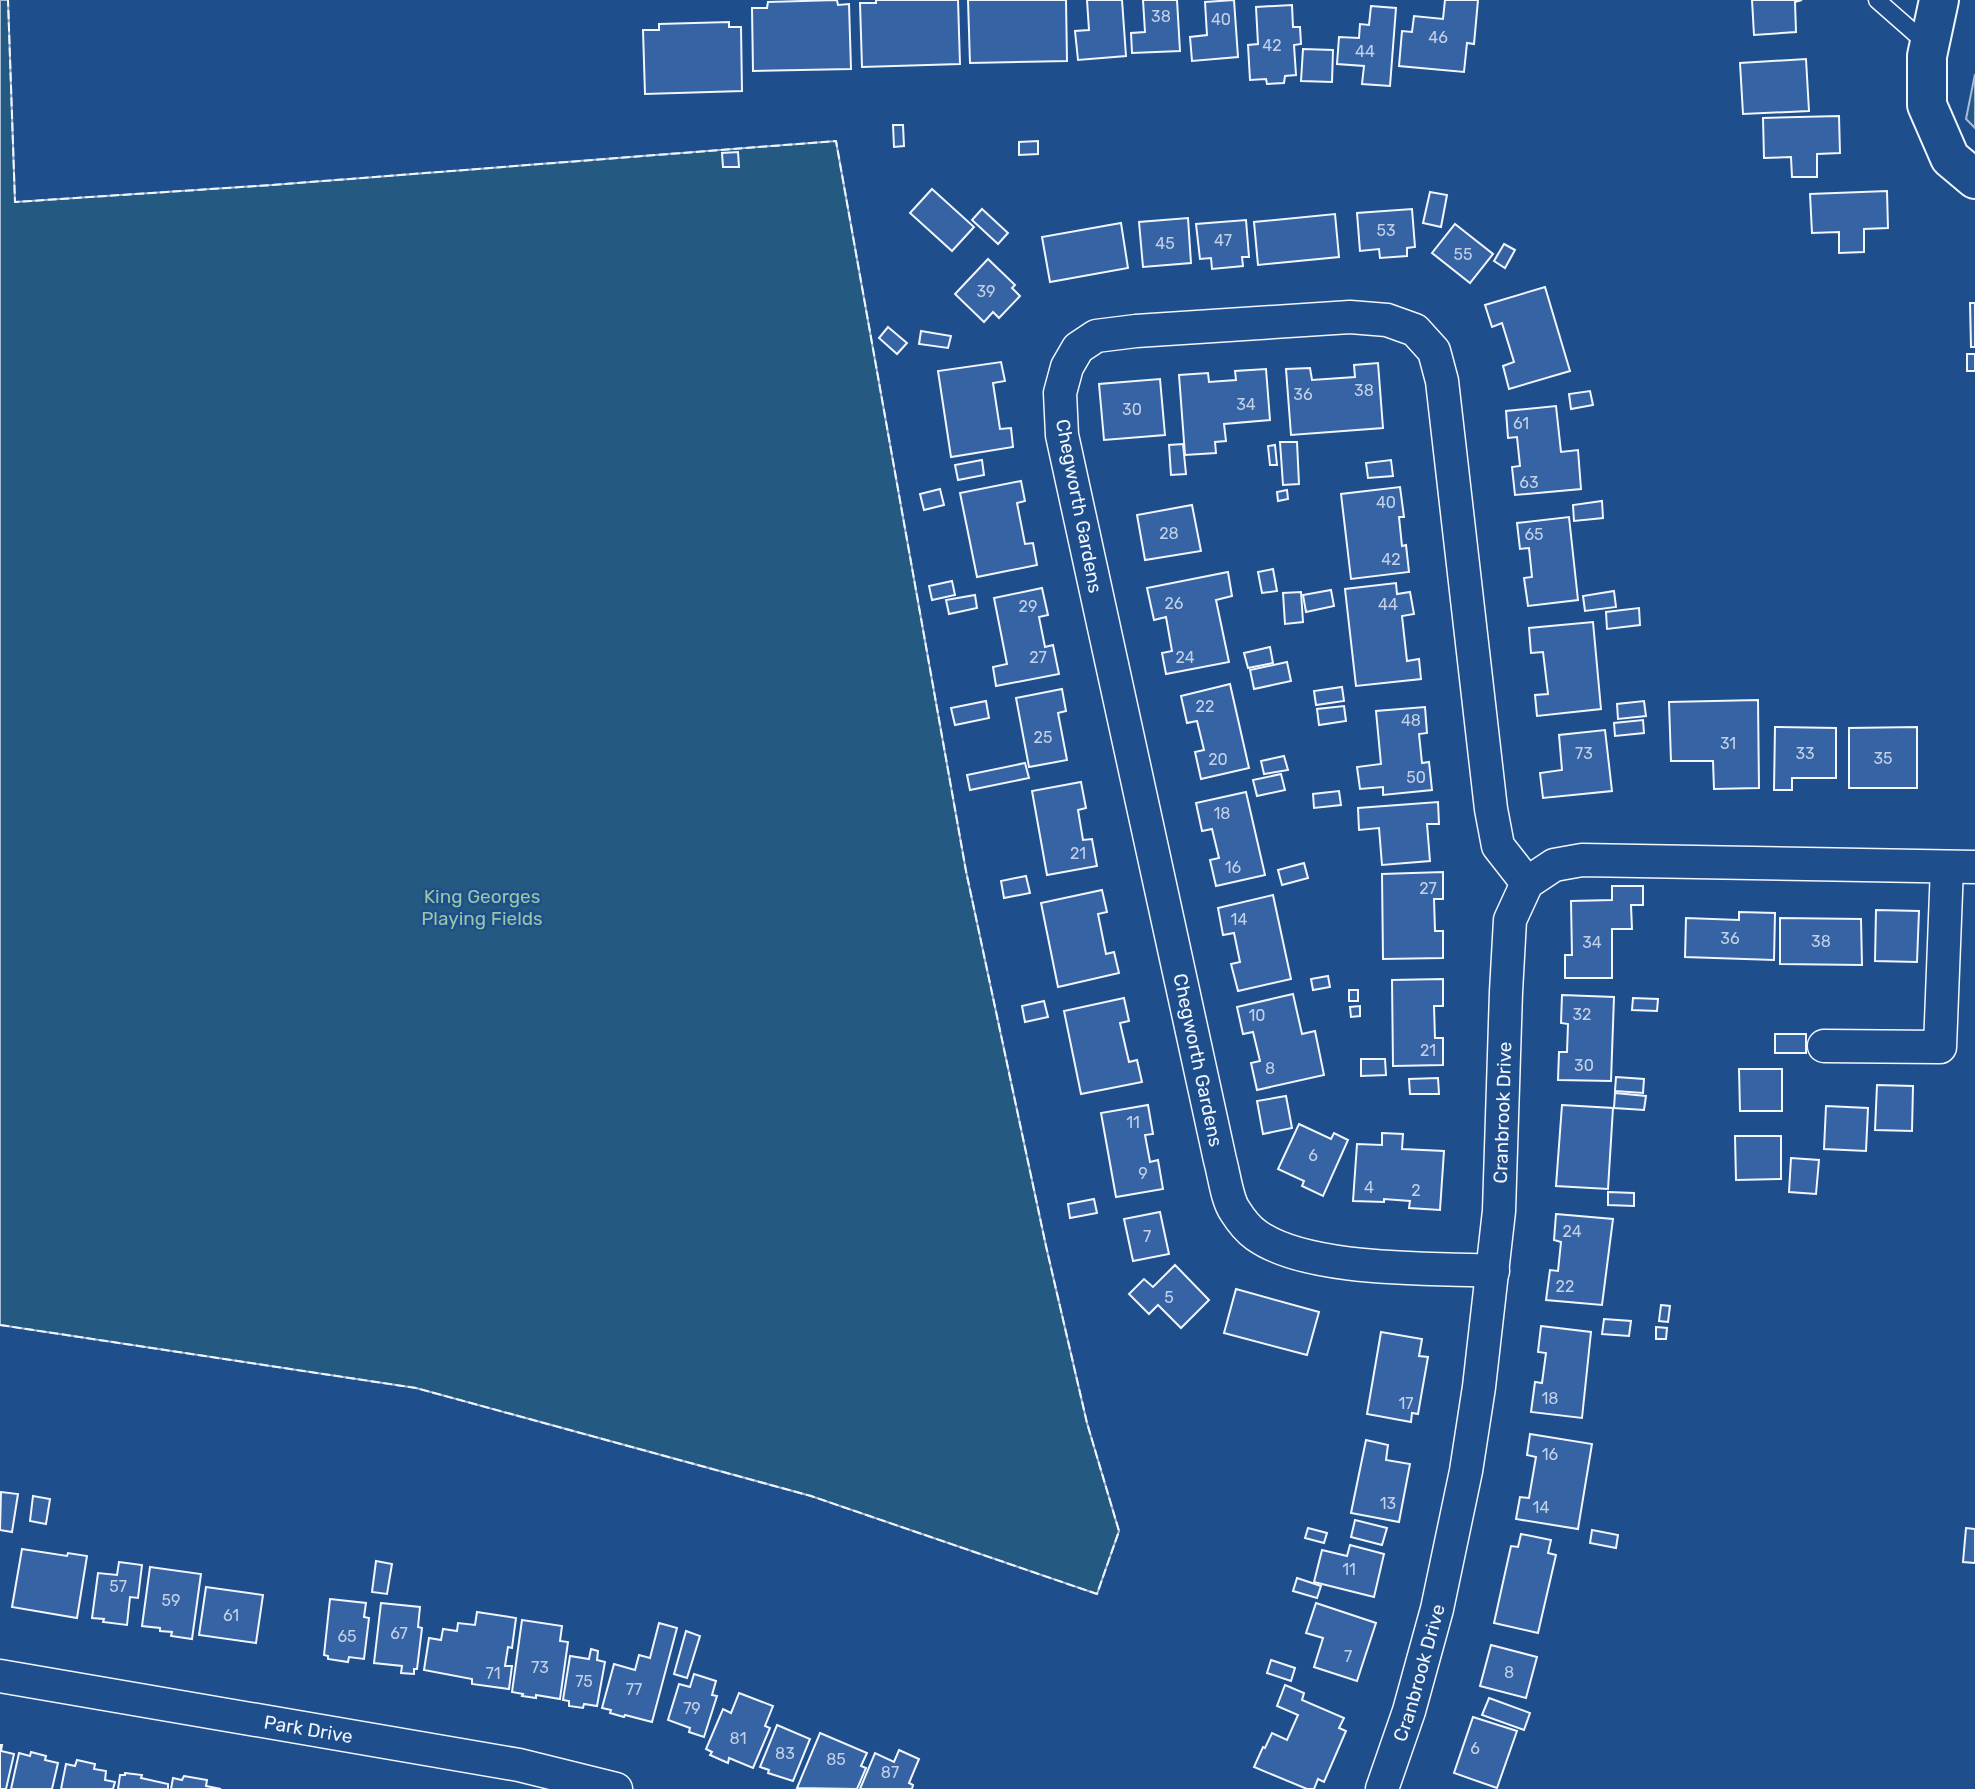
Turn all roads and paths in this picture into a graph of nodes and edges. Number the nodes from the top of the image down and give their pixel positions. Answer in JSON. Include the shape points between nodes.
{"nodes":[{"id":1,"x":1877,"y":0,"type":"edge"},
{"id":2,"x":1939,"y":0,"type":"edge"},
{"id":3,"x":1929,"y":46,"type":"junction"},
{"id":4,"x":1975,"y":179,"type":"edge"},
{"id":5,"x":1961,"y":867,"type":"edge"},
{"id":6,"x":1527,"y":883,"type":"junction"},
{"id":7,"x":1824,"y":1046,"type":"dead end"},
{"id":8,"x":1493,"y":1271,"type":"junction"},
{"id":9,"x":0,"y":1676,"type":"edge"},
{"id":10,"x":616,"y":1789,"type":"edge"},
{"id":11,"x":1382,"y":1789,"type":"edge"}],
"edges":[{"from":1,"to":3,"type":"lane"},
{"from":2,"to":3,"type":"street"},
{"from":3,"to":4,"type":"street","via":[[1927,104],[1950,158]]},
{"from":5,"to":6,"type":"street","via":[[1582,860],[1554,865]]},
{"from":5,"to":7,"type":"street","via":[[1940,1047]]},
{"from":6,"to":8,"type":"street","name":"Cranbrook Drive","via":[[1510,920]]},
{"from":6,"to":8,"type":"street","name":"Chegworth Gardens","via":[[1498,846],[1491,809],[1442,381],[1434,351],[1415,330],[1387,320],[1350,317],[1136,331],[1096,336],[1078,348],[1060,393],[1062,435],[1233,1209],[1255,1235],[1283,1250],[1361,1265]]},
{"from":8,"to":11,"type":"street","name":"Cranbrook Drive","via":[[1466,1471],[1437,1609]]},
{"from":9,"to":10,"type":"street","name":"Park Drive","via":[[519,1765]]}]}
